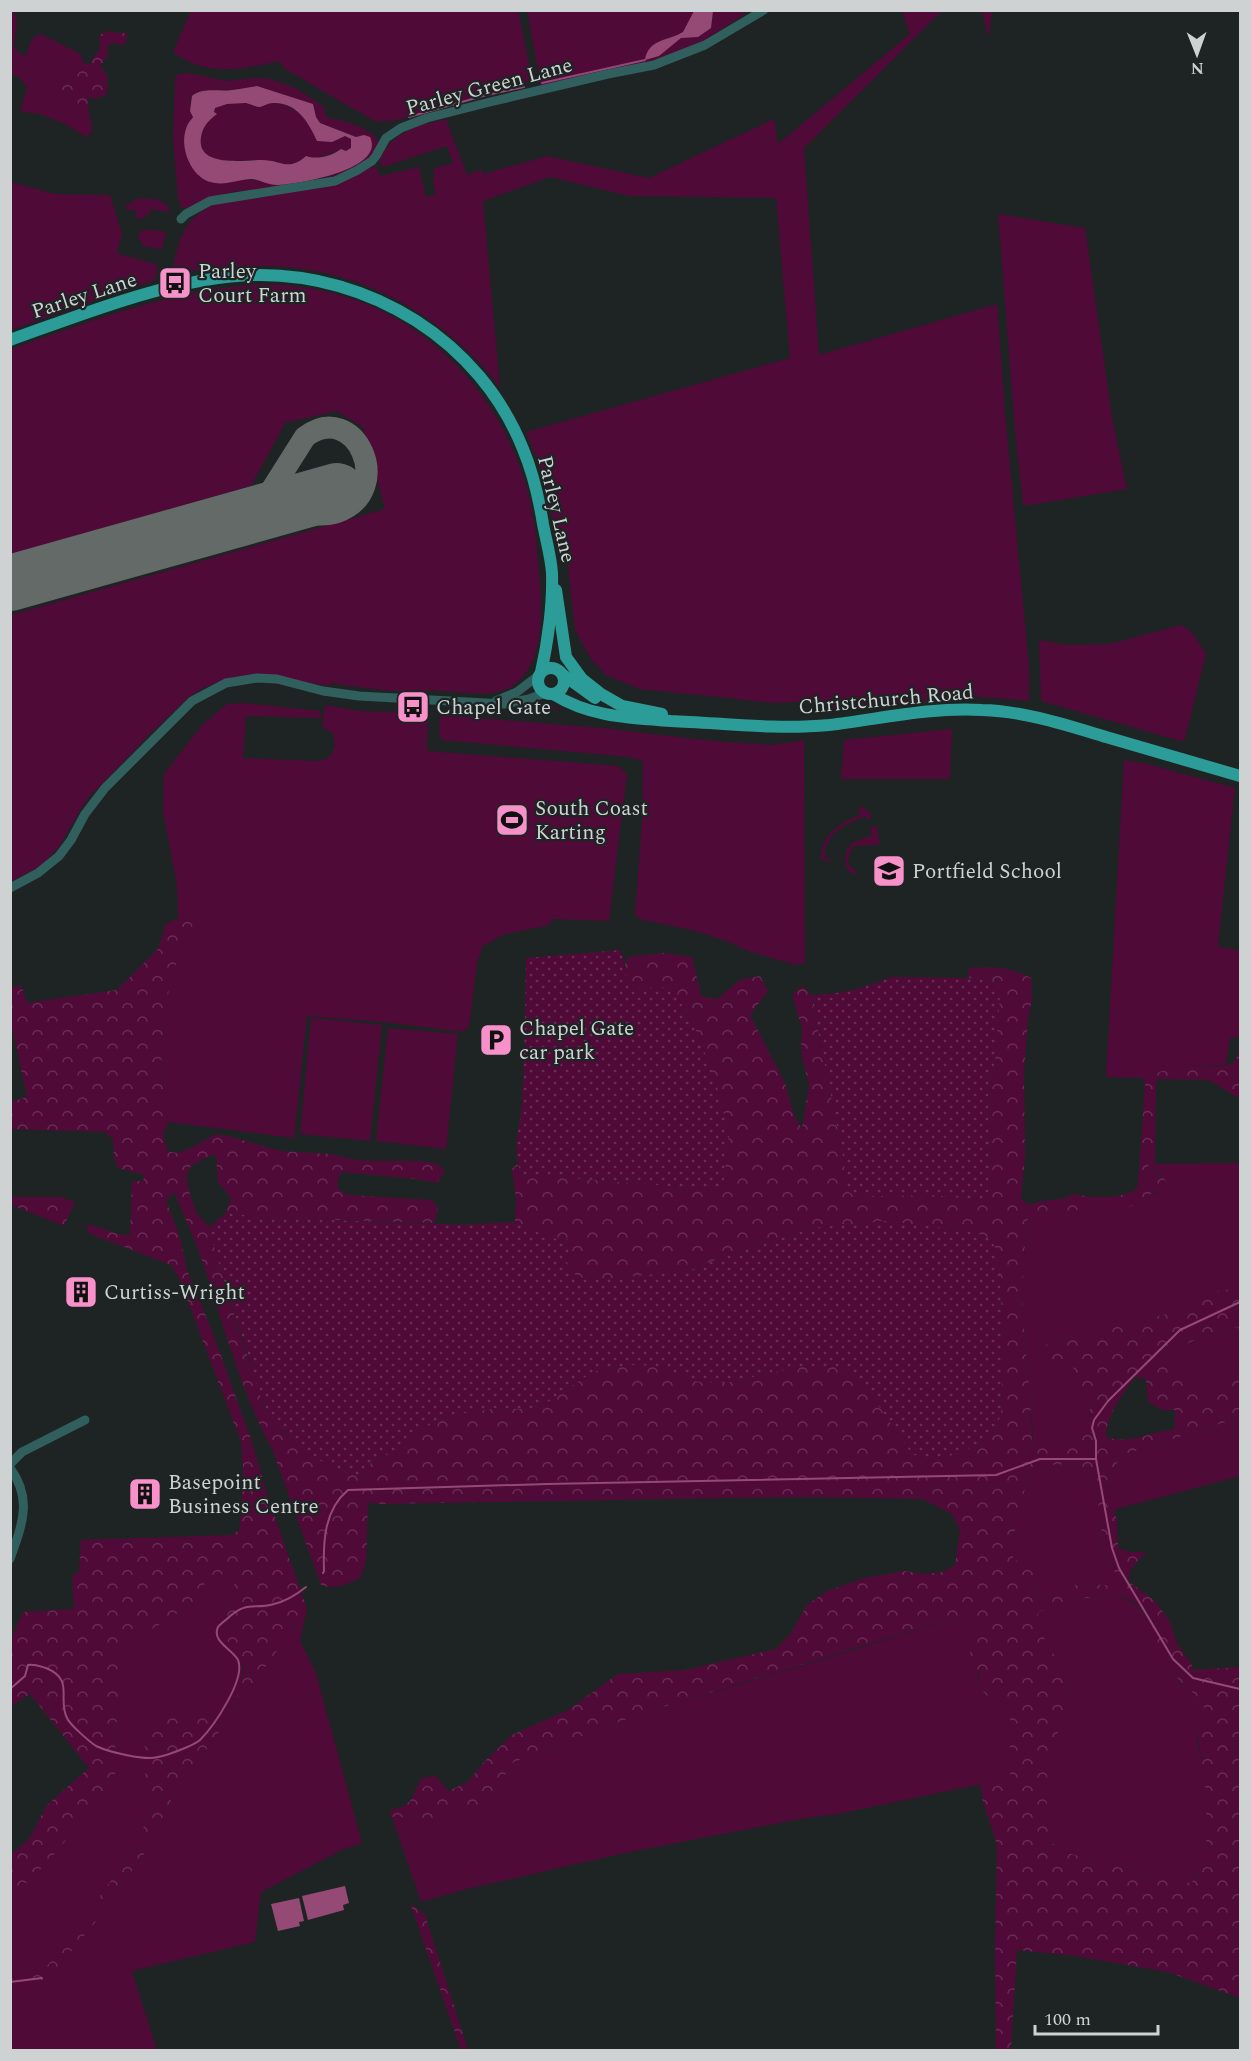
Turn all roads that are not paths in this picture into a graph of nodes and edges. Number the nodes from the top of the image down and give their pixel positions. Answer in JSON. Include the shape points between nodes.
{"nodes":[{"id":1,"x":764,"y":10,"type":"edge"},
{"id":2,"x":182,"y":219,"type":"dead end"},
{"id":3,"x":10,"y":340,"type":"edge"},
{"id":4,"x":552,"y":572,"type":"junction"},
{"id":5,"x":551,"y":596,"type":"junction"},
{"id":6,"x":540,"y":673,"type":"junction"},
{"id":7,"x":561,"y":673,"type":"junction"},
{"id":8,"x":549,"y":694,"type":"junction"},
{"id":9,"x":491,"y":702,"type":"junction"},
{"id":10,"x":670,"y":721,"type":"junction"},
{"id":11,"x":689,"y":722,"type":"junction"},
{"id":12,"x":1240,"y":776,"type":"edge"},
{"id":13,"x":10,"y":888,"type":"edge"},
{"id":14,"x":85,"y":1420,"type":"dead end"},
{"id":15,"x":10,"y":1466,"type":"edge"},
{"id":16,"x":10,"y":1559,"type":"edge"}],
"edges":[{"from":1,"to":2,"type":"street","name":"Parley Green Lane","via":[[705,45],[654,65],[427,118],[401,128],[386,138],[372,160],[334,181],[210,201]]},
{"from":3,"to":4,"type":"main road","name":"Parley Lane","via":[[164,289],[224,277],[295,277],[339,285],[392,306],[433,332],[467,363],[498,400],[532,476]]},
{"from":4,"to":5,"type":"main road","name":"Parley Lane"},
{"from":4,"to":11,"type":"main road","via":[[566,657],[582,679],[622,706]]},
{"from":5,"to":6,"type":"main road","name":"Parley Lane"},
{"from":5,"to":7,"type":"main road","name":"Parley Lane"},
{"from":6,"to":7,"type":"main road","via":[[552,668]]},
{"from":6,"to":8,"type":"main road","via":[[538,686]]},
{"from":6,"to":9,"type":"street","via":[[517,692]]},
{"from":7,"to":8,"type":"main road","via":[[563,687]]},
{"from":7,"to":10,"type":"main road","name":"Christchurch Road","via":[[590,696],[614,708]]},
{"from":8,"to":9,"type":"street","via":[[512,703]]},
{"from":8,"to":10,"type":"main road","name":"Christchurch Road","via":[[614,717]]},
{"from":9,"to":13,"type":"street","via":[[359,696],[277,679],[240,680],[213,688],[192,701],[105,788],[59,856]]},
{"from":10,"to":11,"type":"main road","name":"Christchurch Road"},
{"from":11,"to":12,"type":"main road","name":"Christchurch Road","via":[[778,727],[827,725],[938,710],[982,710],[1031,717]]},
{"from":14,"to":15,"type":"street","via":[[22,1452]]},
{"from":15,"to":16,"type":"street","via":[[20,1481],[23,1502],[21,1528]]}]}
